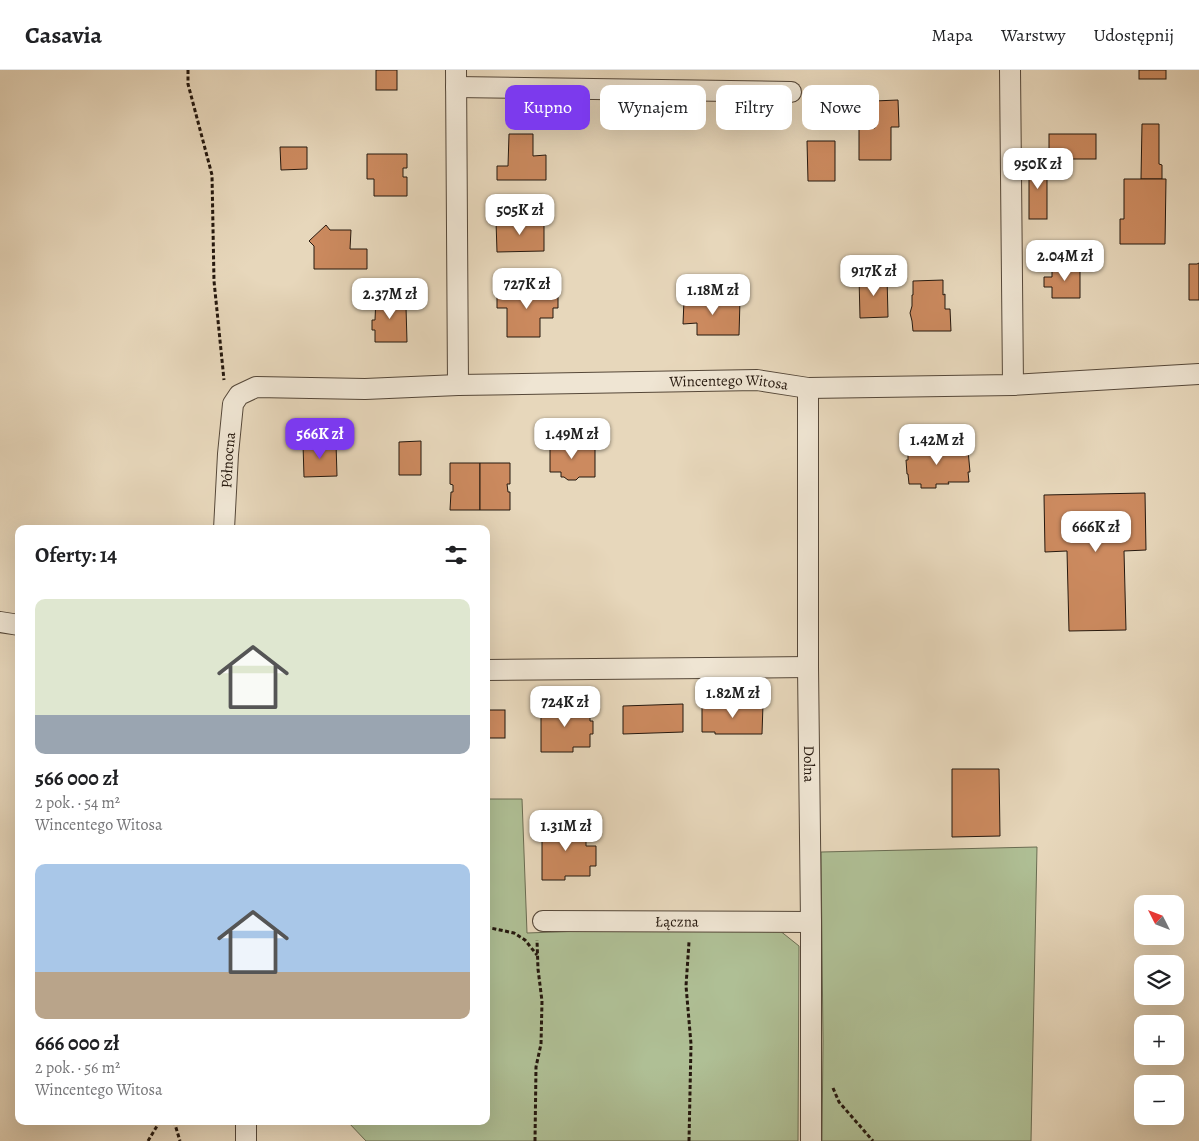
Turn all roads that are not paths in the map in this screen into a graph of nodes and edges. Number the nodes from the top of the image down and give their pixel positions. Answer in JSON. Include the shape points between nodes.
{"nodes":[{"id":1,"x":1010,"y":70,"type":"edge"},
{"id":2,"x":456,"y":79,"type":"edge"},
{"id":3,"x":716,"y":89,"type":"edge"},
{"id":4,"x":1199,"y":374,"type":"edge"},
{"id":5,"x":458,"y":385,"type":"junction"},
{"id":6,"x":1013,"y":386,"type":"junction"},
{"id":7,"x":808,"y":388,"type":"junction"},
{"id":8,"x":243,"y":395,"type":"joint"},
{"id":9,"x":224,"y":525,"type":"edge"},
{"id":10,"x":0,"y":622,"type":"edge"},
{"id":11,"x":15,"y":624,"type":"edge"},
{"id":12,"x":808,"y":668,"type":"junction"},
{"id":13,"x":490,"y":670,"type":"edge"},
{"id":14,"x":811,"y":922,"type":"junction"},
{"id":15,"x":540,"y":929,"type":"road end"},
{"id":16,"x":246,"y":1125,"type":"edge"},
{"id":17,"x":246,"y":1141,"type":"edge"},
{"id":18,"x":811,"y":1141,"type":"edge"}],
"edges":[{"from":1,"to":6,"type":"street"},
{"from":2,"to":3,"type":"street"},
{"from":2,"to":5,"type":"street"},
{"from":4,"to":6,"type":"street","name":"Wincentego Witosa"},
{"from":5,"to":7,"type":"street","name":"Wincentego Witosa","via":[[757,380]]},
{"from":5,"to":8,"type":"street","name":"Wincentego Witosa"},
{"from":6,"to":7,"type":"street","name":"Wincentego Witosa"},
{"from":7,"to":12,"type":"street","name":"Dolna"},
{"from":8,"to":9,"type":"street","name":"Północna","via":[[228,454]]},
{"from":10,"to":11,"type":"street"},
{"from":12,"to":13,"type":"street"},
{"from":12,"to":14,"type":"street","name":"Dolna"},
{"from":14,"to":15,"type":"street","name":"Łączna","via":[[691,921]]},
{"from":14,"to":18,"type":"street","name":"Dolna"},
{"from":16,"to":17,"type":"street"}]}
